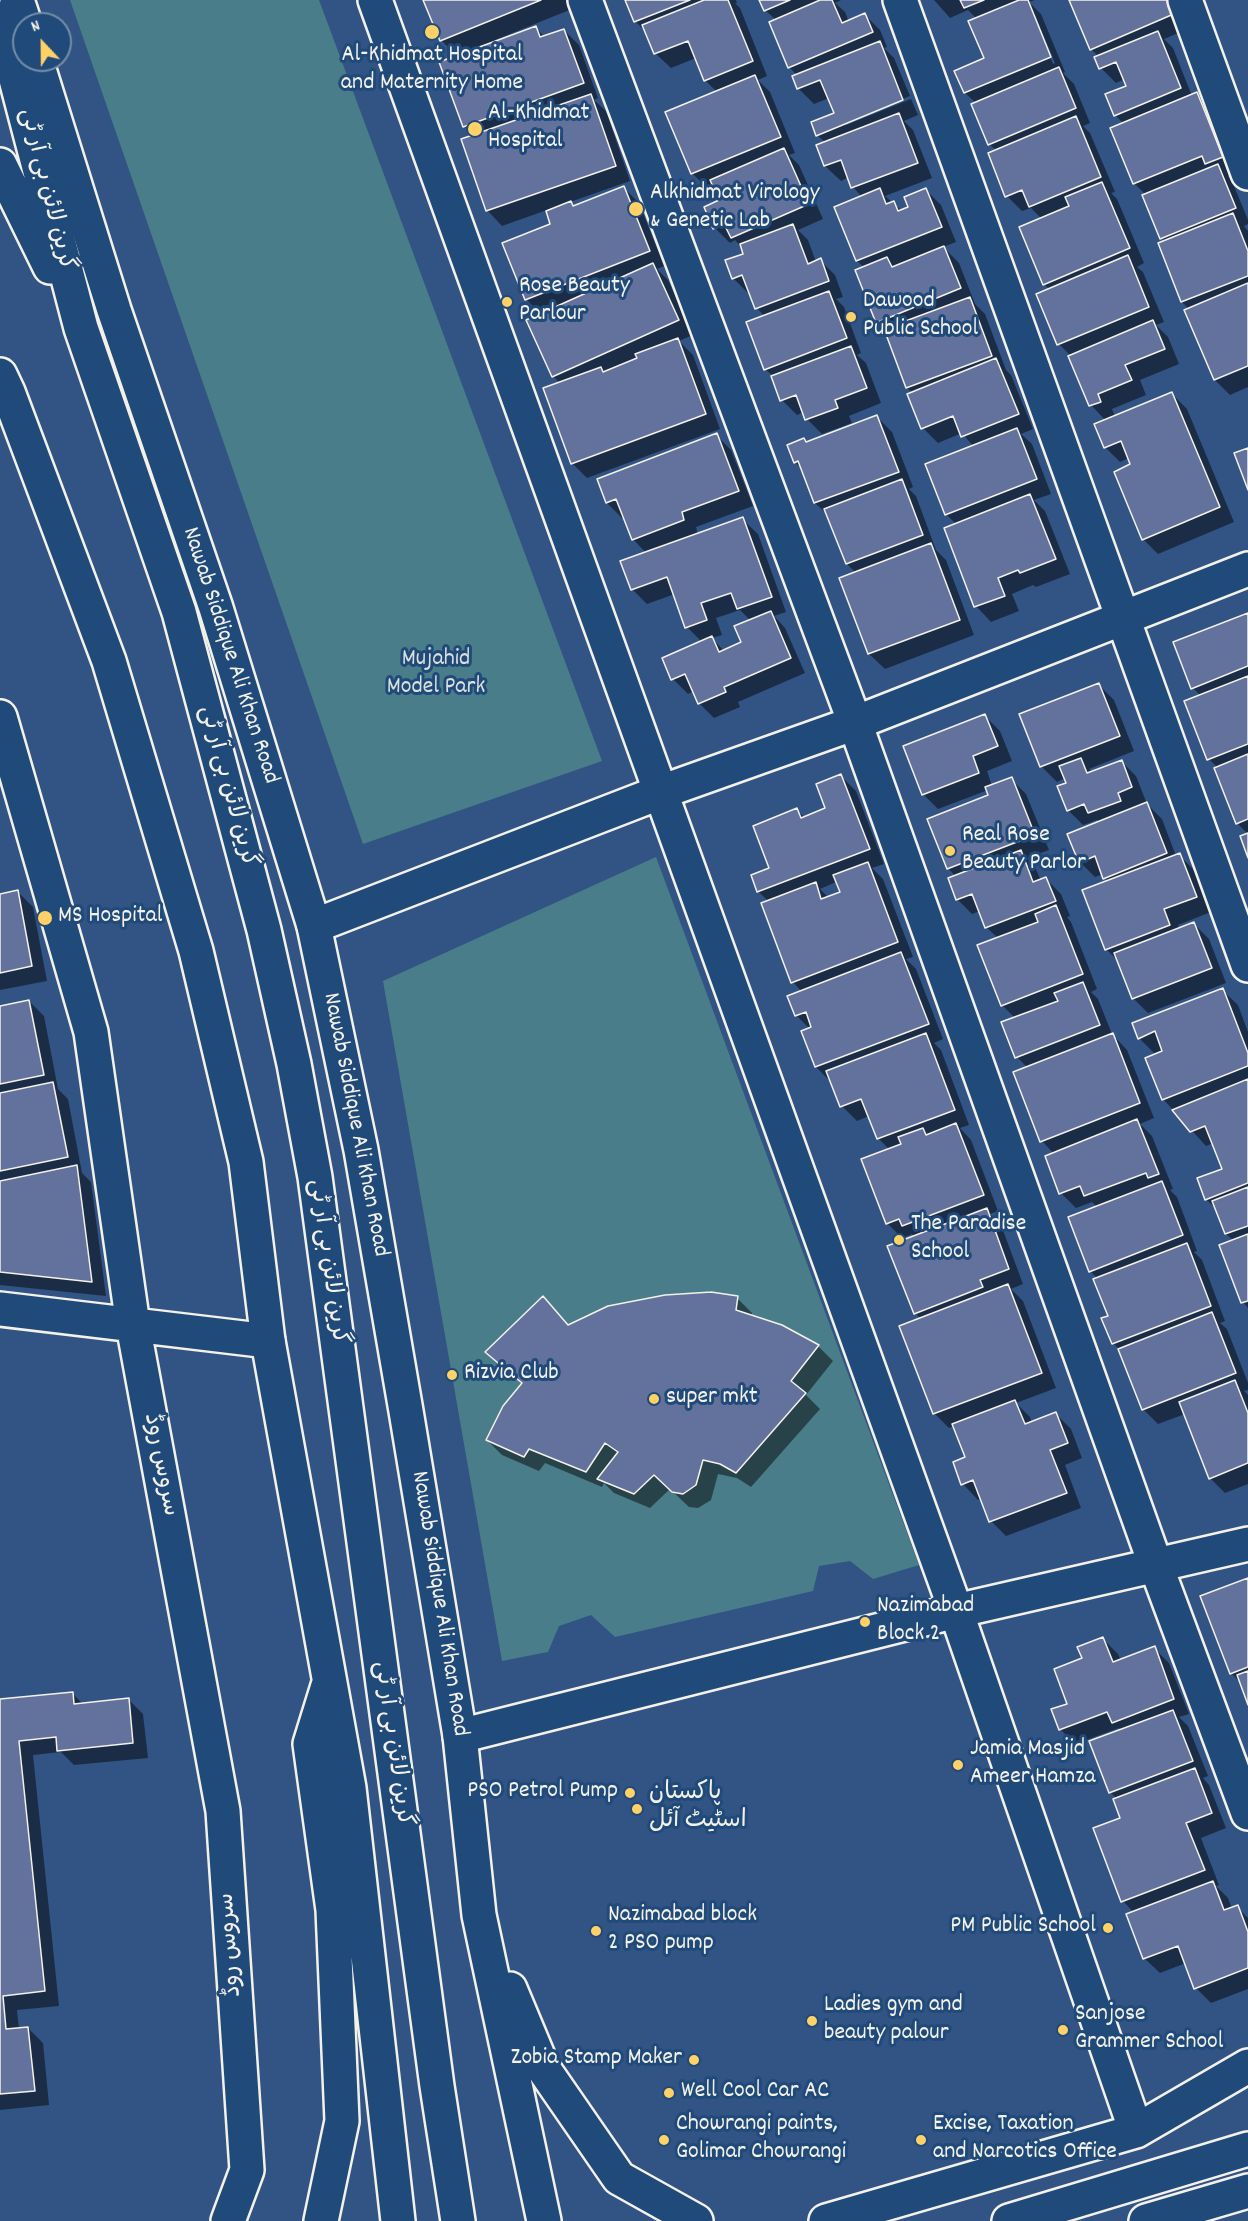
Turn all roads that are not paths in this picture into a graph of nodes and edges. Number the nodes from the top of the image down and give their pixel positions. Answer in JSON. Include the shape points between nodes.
{"nodes":[{"id":1,"x":375,"y":0,"type":"edge"},
{"id":2,"x":585,"y":0,"type":"edge"},
{"id":3,"x":900,"y":0,"type":"edge"},
{"id":4,"x":1185,"y":0,"type":"edge"},
{"id":5,"x":0,"y":18,"type":"edge"},
{"id":6,"x":40,"y":72,"type":"edge"},
{"id":7,"x":0,"y":165,"type":"edge"},
{"id":8,"x":1248,"y":173,"type":"edge"},
{"id":9,"x":81,"y":328,"type":"junction"},
{"id":10,"x":0,"y":375,"type":"edge"},
{"id":11,"x":1248,"y":569,"type":"edge"},
{"id":12,"x":1124,"y":619,"type":"junction"},
{"id":13,"x":0,"y":717,"type":"edge"},
{"id":14,"x":855,"y":723,"type":"junction"},
{"id":15,"x":661,"y":792,"type":"junction"},
{"id":16,"x":314,"y":926,"type":"junction"},
{"id":17,"x":1248,"y":965,"type":"edge"},
{"id":18,"x":0,"y":1309,"type":"edge"},
{"id":19,"x":133,"y":1325,"type":"junction"},
{"id":20,"x":268,"y":1341,"type":"junction"},
{"id":21,"x":1248,"y":1544,"type":"edge"},
{"id":22,"x":1156,"y":1566,"type":"junction"},
{"id":23,"x":956,"y":1611,"type":"junction"},
{"id":24,"x":330,"y":1680,"type":"junction"},
{"id":25,"x":460,"y":1736,"type":"junction"},
{"id":26,"x":1248,"y":1813,"type":"edge"},
{"id":27,"x":479,"y":1915,"type":"junction"},
{"id":28,"x":1248,"y":2066,"type":"edge"},
{"id":29,"x":1136,"y":2131,"type":"junction"},
{"id":30,"x":1248,"y":2149,"type":"edge"},
{"id":31,"x":1248,"y":2192,"type":"edge"},
{"id":32,"x":228,"y":2221,"type":"edge"},
{"id":33,"x":321,"y":2221,"type":"edge"},
{"id":34,"x":398,"y":2221,"type":"edge"},
{"id":35,"x":458,"y":2221,"type":"edge"},
{"id":36,"x":544,"y":2221,"type":"edge"},
{"id":37,"x":696,"y":2221,"type":"edge"},
{"id":38,"x":826,"y":2221,"type":"edge"},
{"id":39,"x":1010,"y":2221,"type":"edge"},
{"id":40,"x":1146,"y":2221,"type":"edge"}],
"edges":[{"from":1,"to":15,"type":"street"},
{"from":2,"to":14,"type":"street"},
{"from":3,"to":12,"type":"street"},
{"from":4,"to":8,"type":"street"},
{"from":5,"to":9,"type":"street","name":"گرین لائن بی آر ٹی"},
{"from":6,"to":16,"type":"street","name":"Nawab Siddique Ali Khan Road","via":[[114,310],[216,608]]},
{"from":7,"to":9,"type":"street","name":"گرین لائن بی آر ٹی"},
{"from":9,"to":35,"type":"street","name":"گرین لائن بی آر ٹی","via":[[179,612],[264,930],[294,1064],[311,1157]]},
{"from":10,"to":20,"type":"street","via":[[109,662],[196,951],[246,1162]]},
{"from":11,"to":12,"type":"street"},
{"from":12,"to":14,"type":"street"},
{"from":12,"to":17,"type":"street"},
{"from":13,"to":19,"type":"street","name":"سروس روڈ","via":[[91,1032]]},
{"from":14,"to":15,"type":"street"},
{"from":14,"to":22,"type":"street"},
{"from":15,"to":16,"type":"street"},
{"from":15,"to":23,"type":"street"},
{"from":16,"to":25,"type":"street","name":"Nawab Siddique Ali Khan Road","via":[[362,1150]]},
{"from":18,"to":19,"type":"street"},
{"from":19,"to":20,"type":"street"},
{"from":19,"to":32,"type":"street","name":"سروس روڈ","via":[[223,1811],[247,2170]]},
{"from":20,"to":24,"type":"street"},
{"from":21,"to":22,"type":"street"},
{"from":22,"to":23,"type":"street"},
{"from":22,"to":26,"type":"street"},
{"from":23,"to":25,"type":"street"},
{"from":23,"to":29,"type":"street"},
{"from":24,"to":33,"type":"street","via":[[310,1744],[333,1910],[342,2121]]},
{"from":24,"to":34,"type":"street","via":[[349,1788]]},
{"from":25,"to":27,"type":"street","name":"Nawab Siddique Ali Khan Road"},
{"from":27,"to":36,"type":"street","name":"Nawab Siddique Ali Khan Road"},
{"from":27,"to":37,"type":"street","via":[[543,2068],[619,2178]]},
{"from":28,"to":29,"type":"street"},
{"from":29,"to":38,"type":"street"},
{"from":30,"to":39,"type":"street"},
{"from":31,"to":40,"type":"street"}]}
